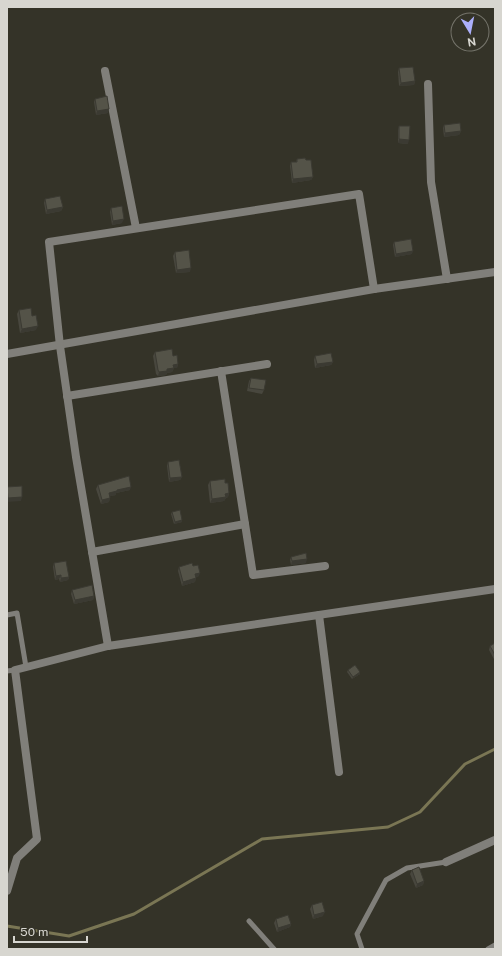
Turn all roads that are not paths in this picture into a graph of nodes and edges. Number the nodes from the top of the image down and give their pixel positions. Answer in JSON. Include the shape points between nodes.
{"nodes":[{"id":1,"x":105,"y":71,"type":"dead end"},
{"id":2,"x":428,"y":84,"type":"dead end"},
{"id":3,"x":136,"y":228,"type":"junction"},
{"id":4,"x":495,"y":272,"type":"edge"},
{"id":5,"x":447,"y":279,"type":"junction"},
{"id":6,"x":374,"y":290,"type":"junction"},
{"id":7,"x":60,"y":346,"type":"junction"},
{"id":8,"x":7,"y":354,"type":"edge"},
{"id":9,"x":267,"y":364,"type":"dead end"},
{"id":10,"x":222,"y":371,"type":"junction"},
{"id":11,"x":67,"y":396,"type":"junction"},
{"id":12,"x":246,"y":524,"type":"junction"},
{"id":13,"x":92,"y":552,"type":"junction"},
{"id":14,"x":325,"y":566,"type":"dead end"},
{"id":15,"x":495,"y":589,"type":"edge"},
{"id":16,"x":7,"y":615,"type":"edge"},
{"id":17,"x":319,"y":615,"type":"junction"},
{"id":18,"x":108,"y":646,"type":"junction"},
{"id":19,"x":26,"y":667,"type":"junction"},
{"id":20,"x":11,"y":670,"type":"edge"},
{"id":21,"x":339,"y":772,"type":"dead end"},
{"id":22,"x":495,"y":840,"type":"edge"},
{"id":23,"x":446,"y":862,"type":"joint"},
{"id":24,"x":7,"y":891,"type":"edge"},
{"id":25,"x":249,"y":921,"type":"dead end"},
{"id":26,"x":495,"y":945,"type":"edge"},
{"id":27,"x":274,"y":949,"type":"edge"},
{"id":28,"x":362,"y":949,"type":"edge"},
{"id":29,"x":488,"y":949,"type":"edge"}],
"edges":[{"from":1,"to":3,"type":"street"},
{"from":2,"to":5,"type":"street","via":[[431,182]]},
{"from":3,"to":6,"type":"street","via":[[359,194]]},
{"from":3,"to":7,"type":"street","via":[[49,242]]},
{"from":4,"to":5,"type":"street"},
{"from":5,"to":6,"type":"street"},
{"from":6,"to":7,"type":"street"},
{"from":7,"to":8,"type":"street"},
{"from":7,"to":11,"type":"street"},
{"from":9,"to":10,"type":"street"},
{"from":10,"to":11,"type":"street"},
{"from":10,"to":12,"type":"street"},
{"from":11,"to":13,"type":"street"},
{"from":12,"to":13,"type":"street"},
{"from":12,"to":14,"type":"street","via":[[254,575]]},
{"from":13,"to":18,"type":"street"},
{"from":15,"to":17,"type":"street"},
{"from":16,"to":19,"type":"lane","via":[[17,613]]},
{"from":17,"to":18,"type":"street"},
{"from":17,"to":21,"type":"street"},
{"from":18,"to":19,"type":"street"},
{"from":19,"to":20,"type":"street"},
{"from":20,"to":24,"type":"street","via":[[37,839],[17,858]]},
{"from":22,"to":23,"type":"street"},
{"from":23,"to":28,"type":"lane","via":[[407,868],[386,880],[357,934]]},
{"from":25,"to":27,"type":"lane"},
{"from":26,"to":29,"type":"lane"}]}
